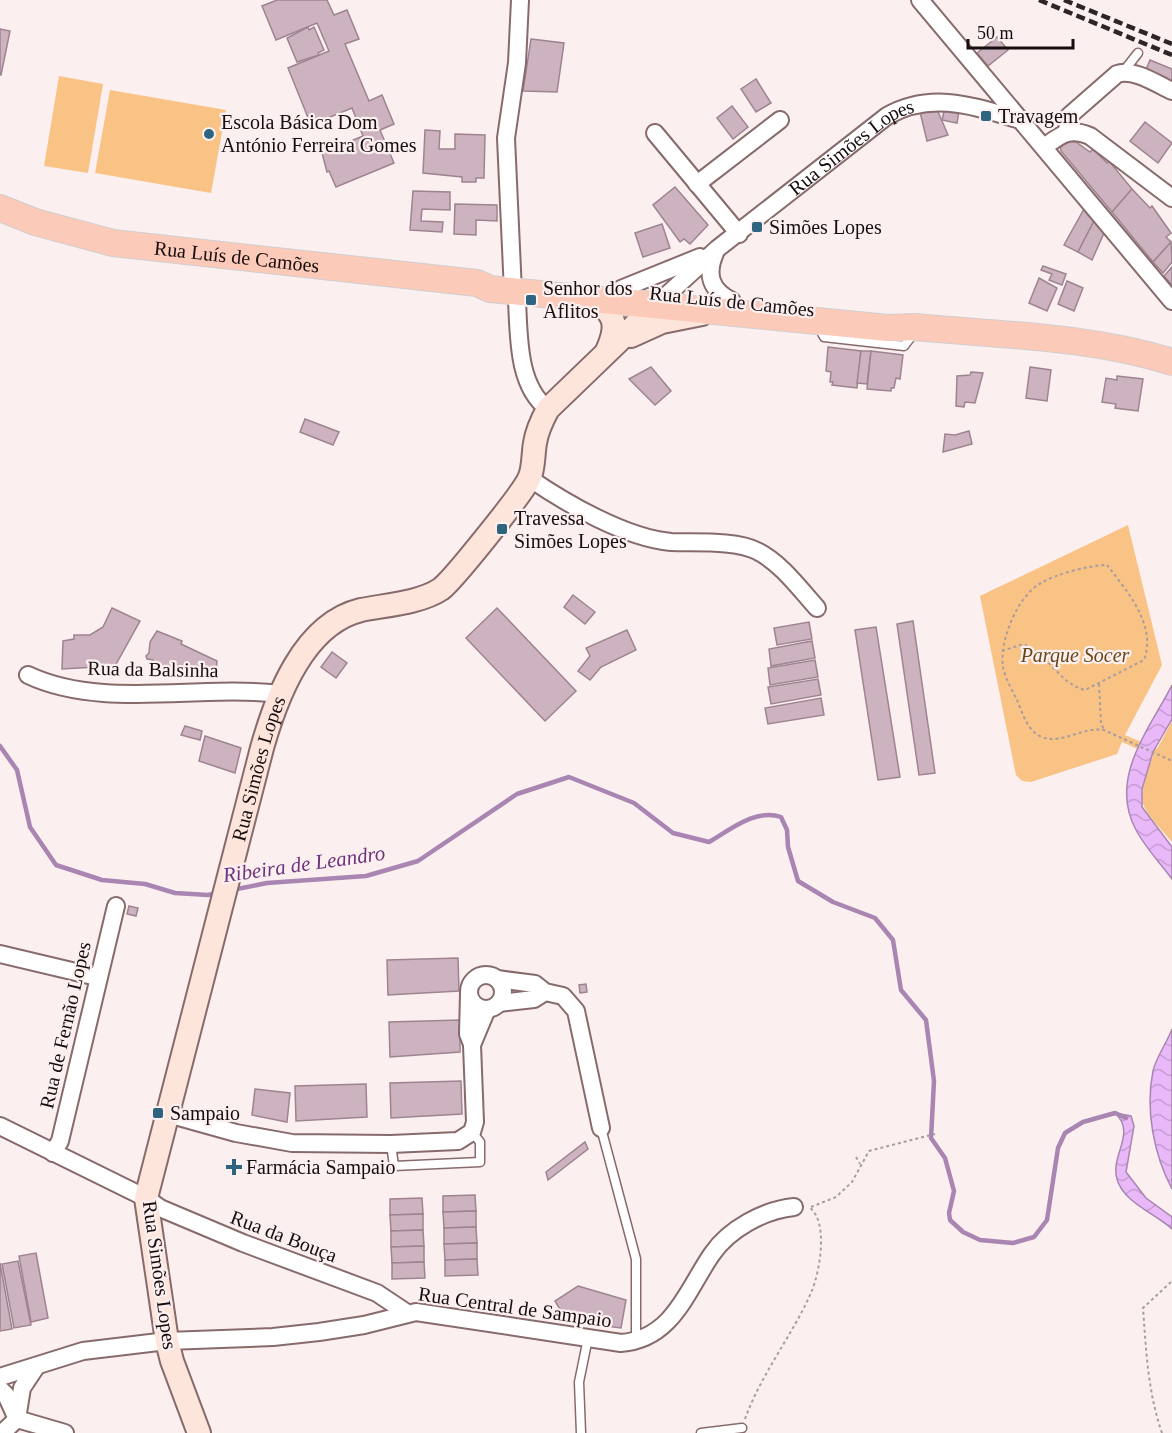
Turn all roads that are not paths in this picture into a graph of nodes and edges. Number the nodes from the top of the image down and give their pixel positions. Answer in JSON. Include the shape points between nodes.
{"nodes":[{"id":1,"x":520,"y":0,"type":"edge"},
{"id":2,"x":920,"y":0,"type":"edge"},
{"id":3,"x":1138,"y":53,"type":"dead end"},
{"id":4,"x":1123,"y":72,"type":"junction"},
{"id":5,"x":988,"y":84,"type":"junction"},
{"id":6,"x":1172,"y":91,"type":"edge"},
{"id":7,"x":969,"y":105,"type":"junction"},
{"id":8,"x":1017,"y":119,"type":"junction"},
{"id":9,"x":780,"y":120,"type":"dead end"},
{"id":10,"x":1066,"y":131,"type":"junction"},
{"id":11,"x":655,"y":133,"type":"dead end"},
{"id":12,"x":1044,"y":147,"type":"junction"},
{"id":13,"x":697,"y":184,"type":"junction"},
{"id":14,"x":1172,"y":198,"type":"edge"},
{"id":15,"x":0,"y":208,"type":"edge"},
{"id":16,"x":739,"y":234,"type":"junction"},
{"id":17,"x":717,"y":249,"type":"junction"},
{"id":18,"x":515,"y":291,"type":"junction"},
{"id":19,"x":657,"y":299,"type":"junction"},
{"id":20,"x":592,"y":300,"type":"junction"},
{"id":21,"x":1172,"y":301,"type":"edge"},
{"id":22,"x":724,"y":306,"type":"junction"},
{"id":23,"x":890,"y":318,"type":"junction"},
{"id":24,"x":917,"y":327,"type":"junction"},
{"id":25,"x":607,"y":351,"type":"junction"},
{"id":26,"x":1172,"y":362,"type":"edge"},
{"id":27,"x":548,"y":409,"type":"junction"},
{"id":28,"x":529,"y":478,"type":"junction"},
{"id":29,"x":817,"y":608,"type":"dead end"},
{"id":30,"x":28,"y":675,"type":"dead end"},
{"id":31,"x":279,"y":694,"type":"junction"},
{"id":32,"x":116,"y":906,"type":"dead end"},
{"id":33,"x":0,"y":954,"type":"edge"},
{"id":34,"x":98,"y":977,"type":"junction"},
{"id":35,"x":497,"y":980,"type":"junction"},
{"id":36,"x":545,"y":992,"type":"junction"},
{"id":37,"x":469,"y":994,"type":"junction"},
{"id":38,"x":493,"y":1006,"type":"junction"},
{"id":39,"x":472,"y":1045,"type":"junction"},
{"id":40,"x":168,"y":1114,"type":"junction"},
{"id":41,"x":0,"y":1126,"type":"edge"},
{"id":42,"x":600,"y":1128,"type":"joint"},
{"id":43,"x":472,"y":1132,"type":"junction"},
{"id":44,"x":391,"y":1144,"type":"junction"},
{"id":45,"x":53,"y":1153,"type":"junction"},
{"id":46,"x":146,"y":1198,"type":"junction"},
{"id":47,"x":802,"y":1207,"type":"road end"},
{"id":48,"x":406,"y":1313,"type":"junction"},
{"id":49,"x":588,"y":1338,"type":"junction"},
{"id":50,"x":167,"y":1341,"type":"junction"},
{"id":51,"x":636,"y":1342,"type":"junction"},
{"id":52,"x":36,"y":1367,"type":"junction"},
{"id":53,"x":0,"y":1377,"type":"edge"},
{"id":54,"x":0,"y":1389,"type":"edge"},
{"id":55,"x":17,"y":1419,"type":"junction"},
{"id":56,"x":742,"y":1428,"type":"road end"},
{"id":57,"x":2,"y":1433,"type":"edge"},
{"id":58,"x":65,"y":1433,"type":"edge"},
{"id":59,"x":199,"y":1433,"type":"edge"},
{"id":60,"x":581,"y":1433,"type":"edge"},
{"id":61,"x":701,"y":1433,"type":"edge"}],
"edges":[{"from":1,"to":18,"type":"street","via":[[517,63],[506,138]]},
{"from":2,"to":5,"type":"street"},
{"from":3,"to":4,"type":"lane"},
{"from":4,"to":6,"type":"street"},
{"from":4,"to":10,"type":"street","via":[[1069,116]]},
{"from":5,"to":7,"type":"street"},
{"from":5,"to":8,"type":"street"},
{"from":7,"to":8,"type":"street","name":"Rua Simões Lopes"},
{"from":7,"to":16,"type":"street","name":"Rua Simões Lopes","via":[[921,102],[887,116]]},
{"from":8,"to":12,"type":"street"},
{"from":9,"to":13,"type":"street"},
{"from":10,"to":12,"type":"street"},
{"from":10,"to":14,"type":"street","via":[[1090,136]]},
{"from":11,"to":13,"type":"street"},
{"from":12,"to":21,"type":"street"},
{"from":13,"to":16,"type":"street"},
{"from":15,"to":18,"type":"main road","name":"Rua Luís de Camões","via":[[35,222],[113,243],[477,283],[490,289]]},
{"from":16,"to":17,"type":"street","name":"Rua Simões Lopes"},
{"from":17,"to":19,"type":"street","name":"Rua Simões Lopes"},
{"from":17,"to":19,"type":"street","name":"Rua Simões Lopes","via":[[670,272]]},
{"from":17,"to":22,"type":"street","via":[[709,274]]},
{"from":18,"to":19,"type":"main road","name":"Rua Luís de Camões"},
{"from":18,"to":20,"type":"main road","name":"Rua Luís de Camões"},
{"from":18,"to":27,"type":"street","via":[[524,369],[535,395]]},
{"from":19,"to":20,"type":"main road","name":"Rua Luís de Camões"},
{"from":19,"to":22,"type":"main road","name":"Rua Luís de Camões"},
{"from":19,"to":23,"type":"street","via":[[833,317]]},
{"from":19,"to":25,"type":"street","name":"Rua Simões Lopes"},
{"from":20,"to":25,"type":"street","via":[[606,307],[612,316],[614,329]]},
{"from":22,"to":23,"type":"main road","name":"Rua Luís de Camões"},
{"from":22,"to":24,"type":"main road","name":"Rua Luís de Camões","via":[[816,322]]},
{"from":22,"to":25,"type":"street","name":"Rua Simões Lopes","via":[[662,322]]},
{"from":23,"to":24,"type":"main road","name":"Rua Luís de Camões"},
{"from":24,"to":26,"type":"main road","name":"Rua Luís de Camões","via":[[1099,346]]},
{"from":25,"to":27,"type":"street","name":"Rua Simões Lopes"},
{"from":27,"to":28,"type":"street","name":"Rua Simões Lopes","via":[[538,428]]},
{"from":28,"to":29,"type":"street","via":[[632,533],[672,542],[700,540],[756,550],[784,571]]},
{"from":28,"to":31,"type":"street","name":"Rua Simões Lopes","via":[[440,589],[340,619],[315,640]]},
{"from":30,"to":31,"type":"street","name":"Rua da Balsinha","via":[[80,690]]},
{"from":31,"to":40,"type":"street","name":"Rua Simões Lopes"},
{"from":32,"to":34,"type":"street","name":"Rua de Fernão Lopes"},
{"from":33,"to":34,"type":"street"},
{"from":34,"to":45,"type":"street","name":"Rua de Fernão Lopes","via":[[60,1141]]},
{"from":35,"to":36,"type":"street","via":[[535,984]]},
{"from":35,"to":37,"type":"street","via":[[486,975],[476,979]]},
{"from":35,"to":38,"type":"street","via":[[503,994]]},
{"from":36,"to":38,"type":"street","via":[[534,999]]},
{"from":36,"to":42,"type":"street","via":[[562,996],[576,1011]]},
{"from":37,"to":38,"type":"street","via":[[477,1007]]},
{"from":37,"to":39,"type":"street","via":[[468,1034]]},
{"from":38,"to":39,"type":"street"},
{"from":39,"to":43,"type":"street"},
{"from":40,"to":44,"type":"street","via":[[236,1133],[292,1143]]},
{"from":40,"to":46,"type":"street","name":"Rua Simões Lopes"},
{"from":41,"to":45,"type":"street","name":"Rua da Bouça"},
{"from":42,"to":51,"type":"lane","via":[[636,1259]]},
{"from":43,"to":44,"type":"street","via":[[458,1141]]},
{"from":43,"to":44,"type":"lane","via":[[480,1142],[480,1162],[394,1166]]},
{"from":45,"to":46,"type":"street","name":"Rua da Bouça"},
{"from":46,"to":48,"type":"street","name":"Rua da Bouça","via":[[160,1208],[243,1243],[377,1293]]},
{"from":46,"to":50,"type":"street","name":"Rua Simões Lopes"},
{"from":47,"to":51,"type":"street","name":"Rua Central de Sampaio","via":[[785,1208],[742,1226],[727,1237],[712,1254],[678,1312],[653,1334]]},
{"from":48,"to":49,"type":"street","name":"Rua Central de Sampaio"},
{"from":48,"to":50,"type":"street","name":"Rua Central de Sampaio","via":[[319,1332]]},
{"from":49,"to":51,"type":"street","name":"Rua Central de Sampaio"},
{"from":49,"to":60,"type":"lane","via":[[579,1382]]},
{"from":50,"to":52,"type":"street","name":"Rua Central de Sampaio","via":[[83,1351]]},
{"from":50,"to":59,"type":"street","name":"Rua Simões Lopes"},
{"from":52,"to":53,"type":"street","name":"Rua Central de Sampaio"},
{"from":52,"to":55,"type":"street","via":[[22,1388]]},
{"from":54,"to":55,"type":"street"},
{"from":55,"to":57,"type":"street"},
{"from":55,"to":58,"type":"street"},
{"from":56,"to":61,"type":"lane"}]}
